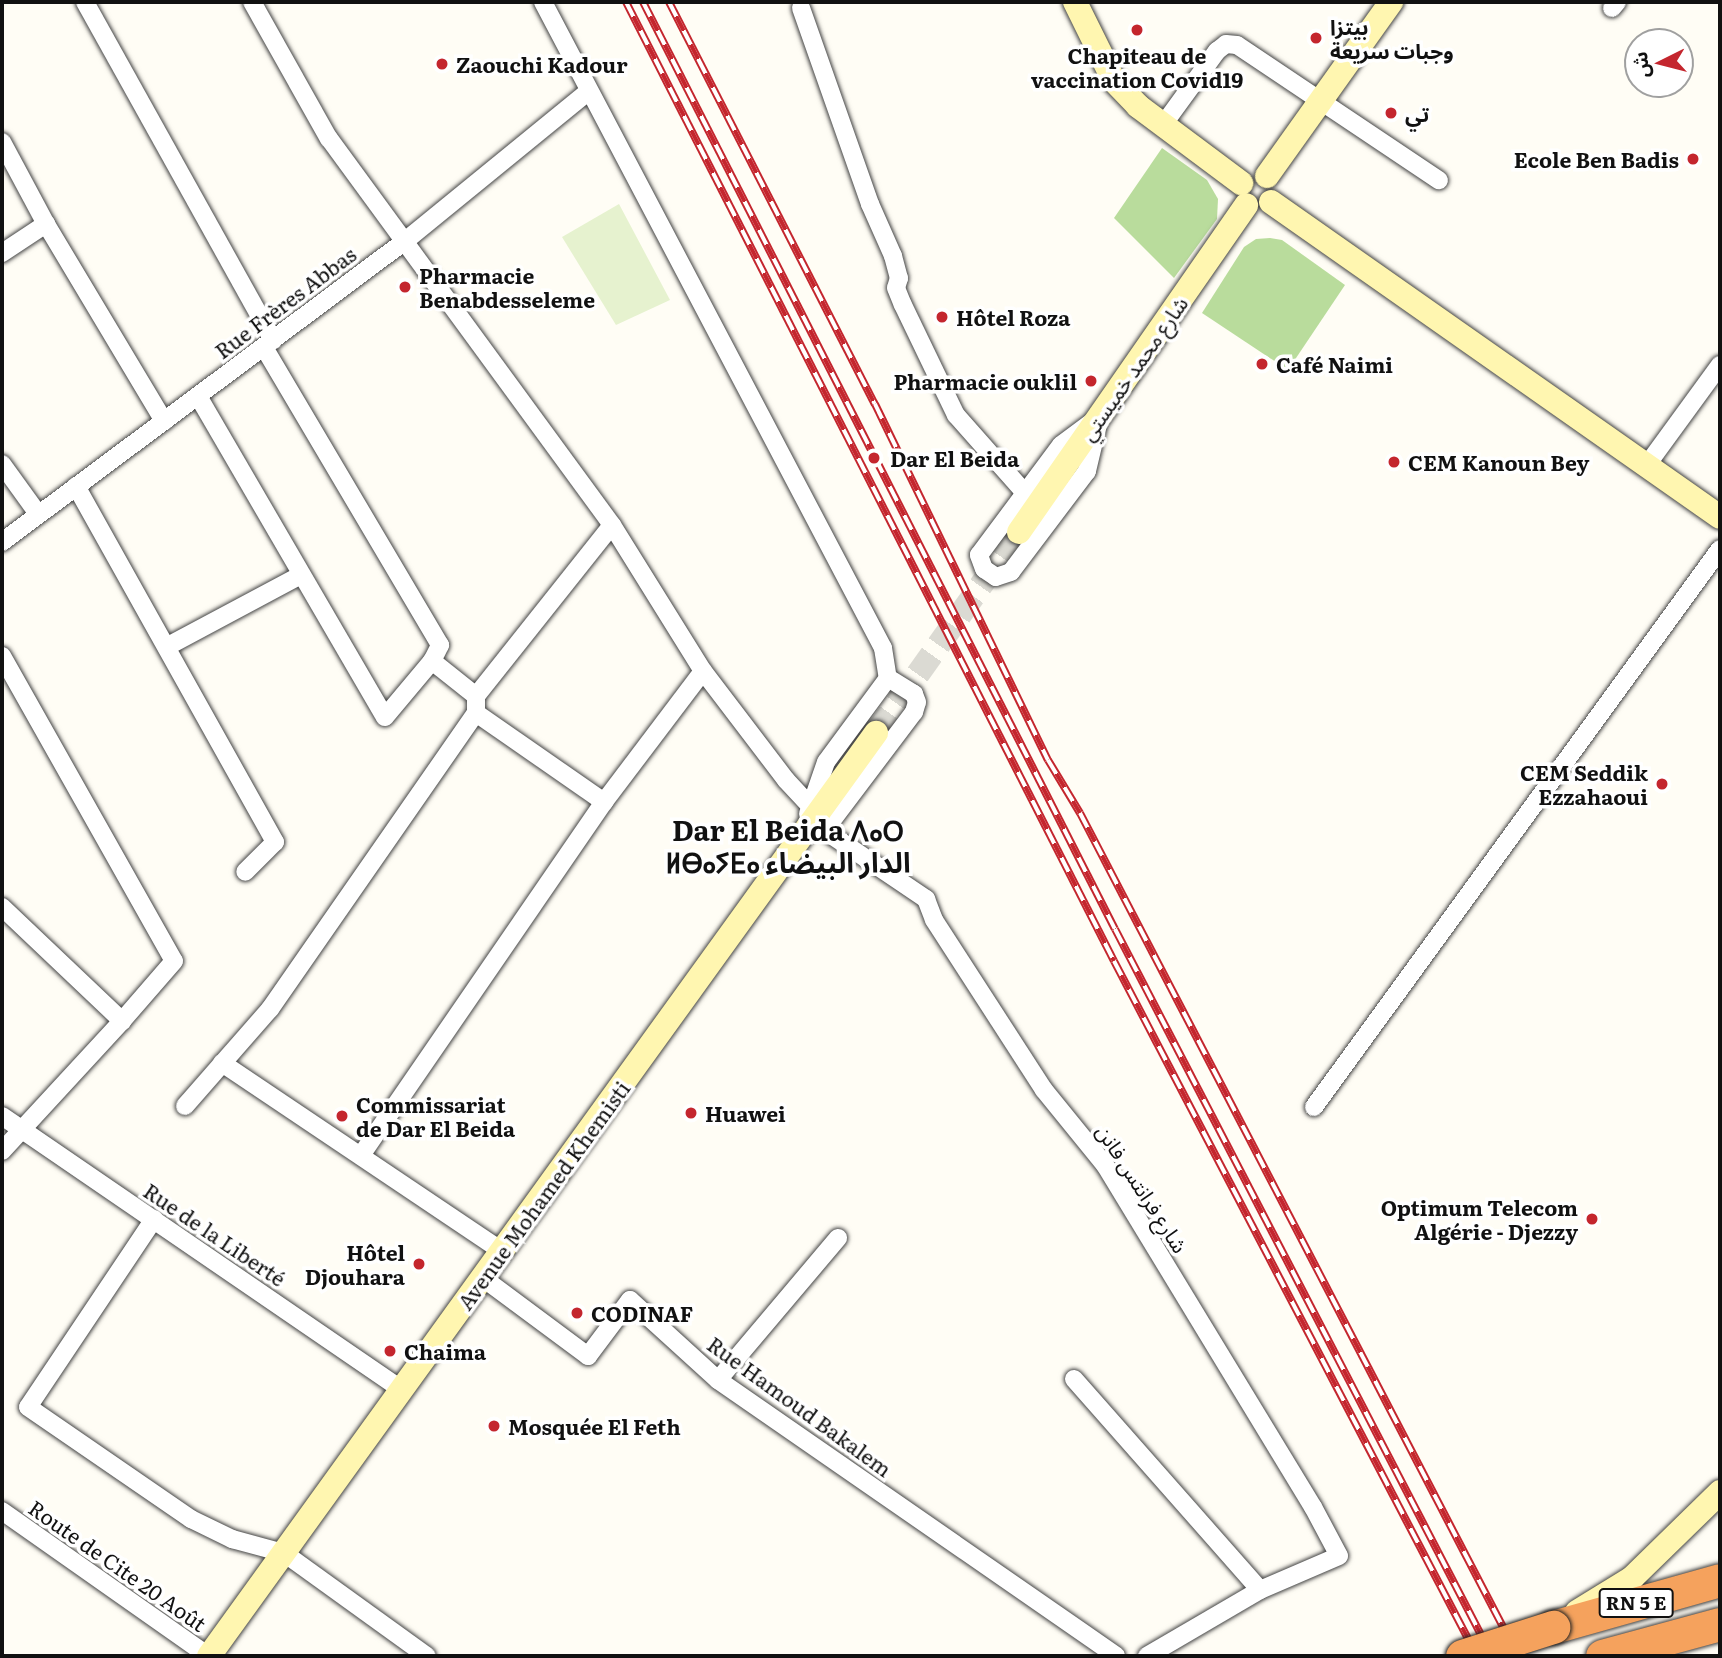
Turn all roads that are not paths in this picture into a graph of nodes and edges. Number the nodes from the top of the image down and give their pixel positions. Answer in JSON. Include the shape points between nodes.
{"nodes":[{"id":1,"x":85,"y":2,"type":"edge"},
{"id":2,"x":252,"y":2,"type":"edge"},
{"id":3,"x":544,"y":2,"type":"edge"},
{"id":4,"x":1075,"y":2,"type":"edge"},
{"id":5,"x":1391,"y":2,"type":"edge"},
{"id":6,"x":801,"y":8,"type":"dead end"},
{"id":7,"x":589,"y":91,"type":"junction"},
{"id":8,"x":1321,"y":100,"type":"junction"},
{"id":9,"x":1163,"y":125,"type":"junction"},
{"id":10,"x":2,"y":142,"type":"edge"},
{"id":11,"x":1439,"y":180,"type":"dead end"},
{"id":12,"x":1253,"y":197,"type":"junction"},
{"id":13,"x":46,"y":224,"type":"junction"},
{"id":14,"x":405,"y":241,"type":"junction"},
{"id":15,"x":2,"y":253,"type":"edge"},
{"id":16,"x":269,"y":344,"type":"junction"},
{"id":17,"x":1720,"y":365,"type":"edge"},
{"id":18,"x":198,"y":396,"type":"junction"},
{"id":19,"x":1100,"y":416,"type":"junction"},
{"id":20,"x":164,"y":421,"type":"junction"},
{"id":21,"x":2,"y":464,"type":"edge"},
{"id":22,"x":1647,"y":465,"type":"junction"},
{"id":23,"x":76,"y":486,"type":"junction"},
{"id":24,"x":1025,"y":493,"type":"junction"},
{"id":25,"x":38,"y":514,"type":"junction"},
{"id":26,"x":1720,"y":517,"type":"edge"},
{"id":27,"x":612,"y":525,"type":"junction"},
{"id":28,"x":1019,"y":532,"type":"tunnel mouth"},
{"id":29,"x":2,"y":542,"type":"edge"},
{"id":30,"x":1720,"y":549,"type":"edge"},
{"id":31,"x":301,"y":575,"type":"junction"},
{"id":32,"x":168,"y":646,"type":"junction"},
{"id":33,"x":2,"y":656,"type":"edge"},
{"id":34,"x":432,"y":662,"type":"junction"},
{"id":35,"x":703,"y":671,"type":"junction"},
{"id":36,"x":888,"y":678,"type":"junction"},
{"id":37,"x":476,"y":704,"type":"junction"},
{"id":38,"x":876,"y":733,"type":"tunnel mouth"},
{"id":39,"x":604,"y":802,"type":"junction"},
{"id":40,"x":815,"y":820,"type":"junction"},
{"id":41,"x":245,"y":872,"type":"dead end"},
{"id":42,"x":2,"y":907,"type":"edge"},
{"id":43,"x":122,"y":1021,"type":"junction"},
{"id":44,"x":222,"y":1063,"type":"junction"},
{"id":45,"x":185,"y":1106,"type":"dead end"},
{"id":46,"x":1314,"y":1107,"type":"dead end"},
{"id":47,"x":2,"y":1116,"type":"edge"},
{"id":48,"x":20,"y":1131,"type":"junction"},
{"id":49,"x":2,"y":1152,"type":"edge"},
{"id":50,"x":362,"y":1154,"type":"junction"},
{"id":51,"x":154,"y":1219,"type":"junction"},
{"id":52,"x":838,"y":1238,"type":"dead end"},
{"id":53,"x":502,"y":1251,"type":"junction"},
{"id":54,"x":483,"y":1278,"type":"junction"},
{"id":55,"x":1073,"y":1379,"type":"dead end"},
{"id":56,"x":718,"y":1380,"type":"junction"},
{"id":57,"x":402,"y":1390,"type":"junction"},
{"id":58,"x":1720,"y":1492,"type":"edge"},
{"id":59,"x":2,"y":1511,"type":"edge"},
{"id":60,"x":284,"y":1553,"type":"junction"},
{"id":61,"x":1720,"y":1580,"type":"edge"},
{"id":62,"x":1260,"y":1590,"type":"junction"},
{"id":63,"x":1720,"y":1624,"type":"edge"},
{"id":64,"x":1553,"y":1627,"type":"junction"},
{"id":65,"x":208,"y":1656,"type":"edge"},
{"id":66,"x":426,"y":1656,"type":"edge"},
{"id":67,"x":1116,"y":1656,"type":"edge"},
{"id":68,"x":1147,"y":1656,"type":"edge"},
{"id":69,"x":1462,"y":1656,"type":"edge"},
{"id":70,"x":1602,"y":1656,"type":"edge"}],
"edges":[{"from":1,"to":16,"type":"street"},
{"from":2,"to":14,"type":"street","name":"شارع فرانتس فانن","via":[[329,139]]},
{"from":3,"to":7,"type":"street"},
{"from":4,"to":9,"type":"main road","via":[[1114,81]]},
{"from":5,"to":8,"type":"main road"},
{"from":6,"to":24,"type":"street","via":[[893,256],[903,305],[956,415]]},
{"from":7,"to":14,"type":"street","name":"Rue Frères Abbas"},
{"from":7,"to":36,"type":"street","via":[[883,648]]},
{"from":8,"to":9,"type":"street","via":[[1237,45],[1226,44]]},
{"from":8,"to":11,"type":"street"},
{"from":8,"to":12,"type":"main road","via":[[1267,176],[1255,173]]},
{"from":9,"to":12,"type":"main road"},
{"from":10,"to":13,"type":"street"},
{"from":12,"to":19,"type":"main road","name":"شارع محمد خميستي"},
{"from":12,"to":22,"type":"main road"},
{"from":13,"to":15,"type":"street"},
{"from":13,"to":20,"type":"street"},
{"from":14,"to":16,"type":"street","name":"Rue Frères Abbas"},
{"from":14,"to":27,"type":"street","name":"شارع فرانتس فانن"},
{"from":16,"to":18,"type":"street","name":"Rue Frères Abbas"},
{"from":16,"to":34,"type":"street","via":[[440,645]]},
{"from":17,"to":22,"type":"street"},
{"from":18,"to":20,"type":"street","name":"Rue Frères Abbas"},
{"from":18,"to":31,"type":"street"},
{"from":19,"to":24,"type":"street","via":[[1061,445]]},
{"from":19,"to":24,"type":"street","via":[[1087,471],[1011,572],[996,578],[984,569],[979,555]]},
{"from":19,"to":28,"type":"main road","name":"شارع محمد خميستي"},
{"from":20,"to":23,"type":"street","name":"Rue Frères Abbas"},
{"from":21,"to":25,"type":"street"},
{"from":22,"to":26,"type":"main road"},
{"from":23,"to":25,"type":"street","name":"Rue Frères Abbas"},
{"from":23,"to":32,"type":"street"},
{"from":25,"to":29,"type":"street","name":"Rue Frères Abbas"},
{"from":27,"to":35,"type":"street","name":"شارع فرانتس فانن"},
{"from":27,"to":37,"type":"street"},
{"from":30,"to":46,"type":"street"},
{"from":31,"to":32,"type":"street"},
{"from":31,"to":34,"type":"street","via":[[385,718]]},
{"from":32,"to":41,"type":"street","via":[[275,842]]},
{"from":33,"to":43,"type":"street","via":[[174,961]]},
{"from":34,"to":37,"type":"street"},
{"from":35,"to":39,"type":"street"},
{"from":35,"to":40,"type":"street","name":"شارع فرانتس فانن"},
{"from":36,"to":40,"type":"street","via":[[826,762]]},
{"from":36,"to":40,"type":"street","via":[[914,694],[914,712]]},
{"from":37,"to":39,"type":"street"},
{"from":37,"to":44,"type":"street","via":[[270,1009]]},
{"from":38,"to":40,"type":"main road","name":"Avenue Mohamed Khemisti"},
{"from":39,"to":50,"type":"street"},
{"from":40,"to":53,"type":"main road","name":"Avenue Mohamed Khemisti"},
{"from":40,"to":62,"type":"street","name":"شارع فرانتس فانن","via":[[926,899],[934,920],[1044,1090],[1105,1165],[1313,1507],[1339,1556]]},
{"from":42,"to":43,"type":"street"},
{"from":43,"to":48,"type":"street"},
{"from":44,"to":45,"type":"street"},
{"from":44,"to":50,"type":"street"},
{"from":47,"to":48,"type":"street","name":"Rue de la Liberté"},
{"from":48,"to":49,"type":"street"},
{"from":48,"to":51,"type":"street","name":"Rue de la Liberté"},
{"from":50,"to":53,"type":"street"},
{"from":51,"to":57,"type":"street","name":"Rue de la Liberté"},
{"from":51,"to":60,"type":"street","via":[[28,1407],[191,1519],[232,1539]]},
{"from":52,"to":56,"type":"street"},
{"from":53,"to":54,"type":"main road","name":"Avenue Mohamed Khemisti"},
{"from":54,"to":56,"type":"street","name":"Rue Hamoud Bakalem","via":[[589,1356],[630,1300]]},
{"from":54,"to":57,"type":"main road","name":"Avenue Mohamed Khemisti"},
{"from":55,"to":62,"type":"street"},
{"from":56,"to":67,"type":"street","name":"Rue Hamoud Bakalem"},
{"from":57,"to":60,"type":"main road","name":"Avenue Mohamed Khemisti"},
{"from":58,"to":64,"type":"main road","via":[[1632,1578]]},
{"from":59,"to":65,"type":"street","name":"Route de Cite 20 Août"},
{"from":60,"to":65,"type":"main road","name":"Avenue Mohamed Khemisti"},
{"from":60,"to":66,"type":"street"},
{"from":61,"to":64,"type":"highway","number":"RN 5 E"},
{"from":62,"to":68,"type":"street"},
{"from":63,"to":70,"type":"highway","number":"RN 5 E"},
{"from":64,"to":69,"type":"highway","number":"RN 5 E","bridge":true}]}
